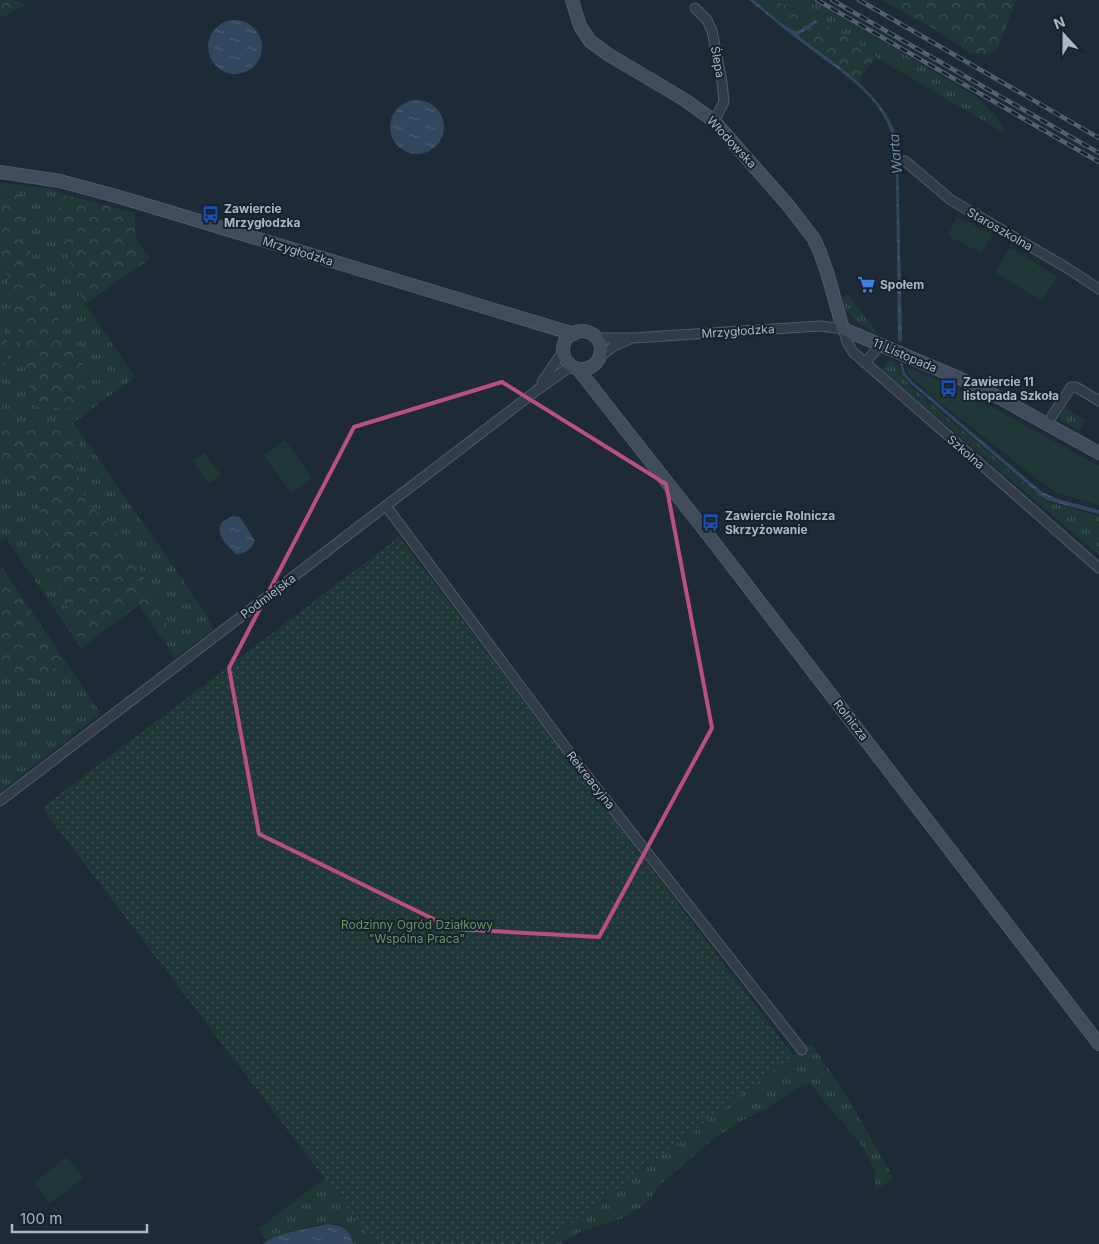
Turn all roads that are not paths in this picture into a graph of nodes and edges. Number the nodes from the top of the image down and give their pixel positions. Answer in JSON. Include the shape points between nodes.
{"nodes":[{"id":1,"x":572,"y":0,"type":"edge"},
{"id":2,"x":695,"y":8,"type":"dead end"},
{"id":3,"x":714,"y":120,"type":"junction"},
{"id":4,"x":905,"y":162,"type":"dead end"},
{"id":5,"x":0,"y":172,"type":"edge"},
{"id":6,"x":1099,"y":289,"type":"edge"},
{"id":7,"x":536,"y":323,"type":"junction"},
{"id":8,"x":843,"y":329,"type":"junction"},
{"id":9,"x":574,"y":334,"type":"junction"},
{"id":10,"x":596,"y":338,"type":"junction"},
{"id":11,"x":633,"y":338,"type":"junction"},
{"id":12,"x":886,"y":347,"type":"junction"},
{"id":13,"x":563,"y":349,"type":"junction"},
{"id":14,"x":601,"y":356,"type":"junction"},
{"id":15,"x":864,"y":363,"type":"junction"},
{"id":16,"x":592,"y":366,"type":"junction"},
{"id":17,"x":574,"y":368,"type":"junction"},
{"id":18,"x":536,"y":391,"type":"junction"},
{"id":19,"x":601,"y":397,"type":"junction"},
{"id":20,"x":1099,"y":401,"type":"edge"},
{"id":21,"x":1047,"y":424,"type":"junction"},
{"id":22,"x":1099,"y":453,"type":"edge"},
{"id":23,"x":386,"y":506,"type":"junction"},
{"id":24,"x":1099,"y":568,"type":"edge"},
{"id":25,"x":0,"y":801,"type":"edge"},
{"id":26,"x":1099,"y":1044,"type":"edge"},
{"id":27,"x":802,"y":1050,"type":"dead end"}],
"edges":[{"from":1,"to":3,"type":"street","name":"Włodowska","via":[[580,26],[590,41]]},
{"from":2,"to":3,"type":"street","name":"Ślepa","via":[[707,20],[712,31],[722,82],[724,102]]},
{"from":3,"to":8,"type":"street","name":"Włodowska","via":[[814,239]]},
{"from":4,"to":6,"type":"street","name":"Staroszkolna","via":[[951,200]]},
{"from":5,"to":7,"type":"street","name":"Mrzygłodzka","via":[[60,181],[123,198]]},
{"from":7,"to":9,"type":"street","name":"Mrzygłodzka"},
{"from":7,"to":13,"type":"street","name":"Mrzygłodzka","via":[[555,337]]},
{"from":8,"to":11,"type":"street","name":"Mrzygłodzka","via":[[820,326]]},
{"from":8,"to":12,"type":"street","name":"11 Listopada"},
{"from":8,"to":15,"type":"street","name":"Szkolna","via":[[849,348]]},
{"from":9,"to":10,"type":"street","via":[[585,332]]},
{"from":9,"to":13,"type":"street","via":[[567,339]]},
{"from":10,"to":11,"type":"street","name":"Mrzygłodzka"},
{"from":10,"to":14,"type":"street","via":[[600,343]]},
{"from":11,"to":14,"type":"street","name":"Mrzygłodzka"},
{"from":12,"to":15,"type":"street"},
{"from":12,"to":21,"type":"street","name":"11 Listopada","via":[[1000,398]]},
{"from":13,"to":17,"type":"street","via":[[564,357]]},
{"from":13,"to":18,"type":"street","name":"Podmiejska"},
{"from":14,"to":16,"type":"street"},
{"from":15,"to":24,"type":"street","name":"Szkolna"},
{"from":16,"to":17,"type":"street","via":[[583,370]]},
{"from":16,"to":19,"type":"street","name":"Rolnicza"},
{"from":17,"to":18,"type":"street","name":"Podmiejska"},
{"from":17,"to":19,"type":"street","name":"Rolnicza"},
{"from":18,"to":23,"type":"street","name":"Podmiejska"},
{"from":19,"to":26,"type":"street","name":"Rolnicza"},
{"from":20,"to":21,"type":"street","via":[[1071,386]]},
{"from":21,"to":22,"type":"street","name":"11 Listopada"},
{"from":23,"to":25,"type":"street","name":"Podmiejska"},
{"from":23,"to":27,"type":"street","name":"Rekreacyjna","via":[[584,772]]}]}
